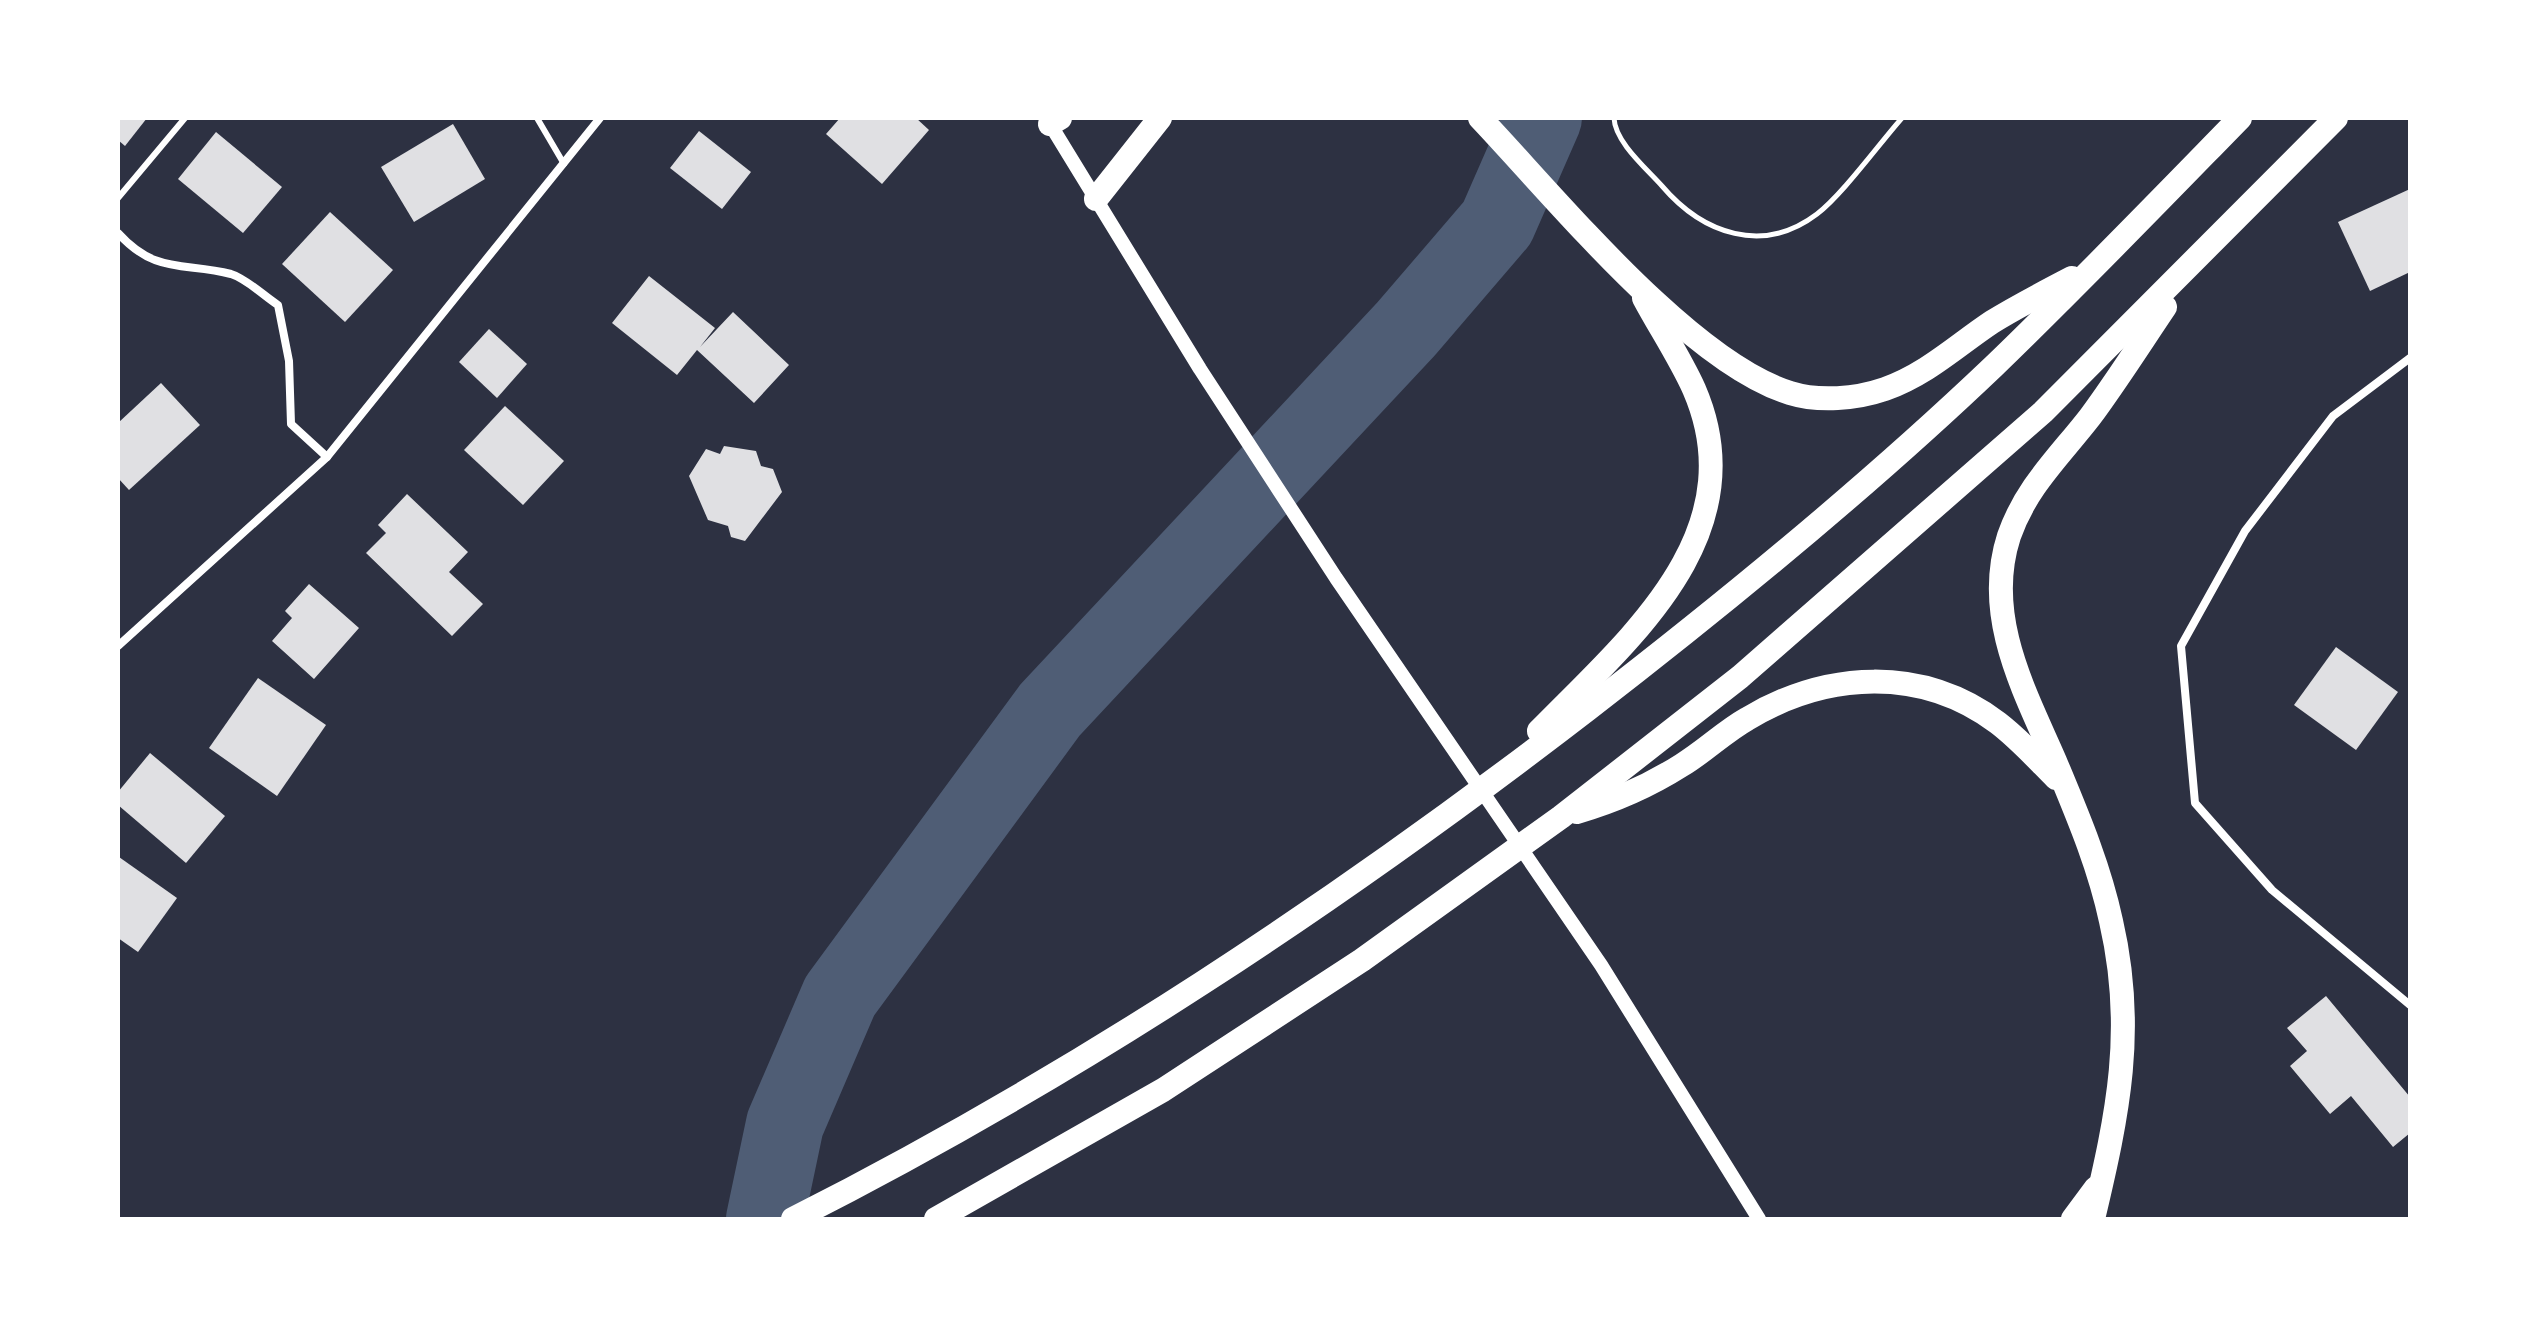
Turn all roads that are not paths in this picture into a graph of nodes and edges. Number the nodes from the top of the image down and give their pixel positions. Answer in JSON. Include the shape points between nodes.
{"nodes":[{"id":1,"x":185,"y":118,"type":"edge"},
{"id":2,"x":537,"y":118,"type":"edge"},
{"id":3,"x":600,"y":118,"type":"edge"},
{"id":4,"x":1160,"y":118,"type":"edge"},
{"id":5,"x":1480,"y":118,"type":"edge"},
{"id":6,"x":2240,"y":118,"type":"edge"},
{"id":7,"x":2336,"y":118,"type":"edge"},
{"id":8,"x":1052,"y":120,"type":"edge"},
{"id":9,"x":564,"y":164,"type":"junction"},
{"id":10,"x":118,"y":198,"type":"edge"},
{"id":11,"x":1096,"y":199,"type":"junction"},
{"id":12,"x":118,"y":233,"type":"edge"},
{"id":13,"x":2198,"y":259,"type":"junction"},
{"id":14,"x":2098,"y":263,"type":"junction"},
{"id":15,"x":1635,"y":282,"type":"junction"},
{"id":16,"x":2410,"y":358,"type":"edge"},
{"id":17,"x":327,"y":457,"type":"junction"},
{"id":18,"x":118,"y":646,"type":"edge"},
{"id":19,"x":2066,"y":788,"type":"junction"},
{"id":20,"x":1478,"y":794,"type":"junction"},
{"id":21,"x":1561,"y":817,"type":"junction"},
{"id":22,"x":2410,"y":1005,"type":"edge"},
{"id":23,"x":2102,"y":1180,"type":"junction"},
{"id":24,"x":795,"y":1218,"type":"edge"},
{"id":25,"x":936,"y":1219,"type":"edge"},
{"id":26,"x":1759,"y":1219,"type":"edge"},
{"id":27,"x":2073,"y":1219,"type":"edge"},
{"id":28,"x":2093,"y":1219,"type":"edge"}],
"edges":[{"from":1,"to":10,"type":"lane"},
{"from":2,"to":9,"type":"lane"},
{"from":3,"to":9,"type":"street"},
{"from":4,"to":11,"type":"highway"},
{"from":5,"to":15,"type":"highway"},
{"from":6,"to":14,"type":"highway"},
{"from":7,"to":13,"type":"highway"},
{"from":8,"to":11,"type":"street"},
{"from":9,"to":17,"type":"street"},
{"from":11,"to":26,"type":"street","via":[[1336,578],[1601,965]]},
{"from":12,"to":17,"type":"street","via":[[164,266],[234,275],[278,305],[289,361],[291,424]]},
{"from":13,"to":19,"type":"highway","via":[[2089,418],[2026,496],[2009,538],[2002,571],[2005,636]]},
{"from":13,"to":21,"type":"highway","via":[[2043,412],[1870,565],[1740,677]]},
{"from":14,"to":15,"type":"highway","via":[[1992,322],[1913,377],[1883,390],[1823,399],[1791,394],[1741,371]]},
{"from":14,"to":20,"type":"highway","via":[[1992,368],[1827,515],[1698,624]]},
{"from":15,"to":20,"type":"highway","via":[[1694,389],[1709,460],[1705,512],[1680,573],[1647,620]]},
{"from":16,"to":22,"type":"street","via":[[2333,416],[2245,531],[2181,646],[2195,803],[2272,890]]},
{"from":17,"to":18,"type":"street"},
{"from":19,"to":21,"type":"highway","via":[[1975,708],[1942,691],[1881,679],[1823,687],[1777,702],[1683,765],[1620,799]]},
{"from":19,"to":23,"type":"highway","via":[[2101,879],[2119,973],[2121,1085]]},
{"from":20,"to":24,"type":"highway","via":[[1127,1034],[871,1181]]},
{"from":21,"to":25,"type":"highway","via":[[1362,960],[1163,1090]]},
{"from":23,"to":27,"type":"highway"},
{"from":23,"to":28,"type":"highway"}]}
